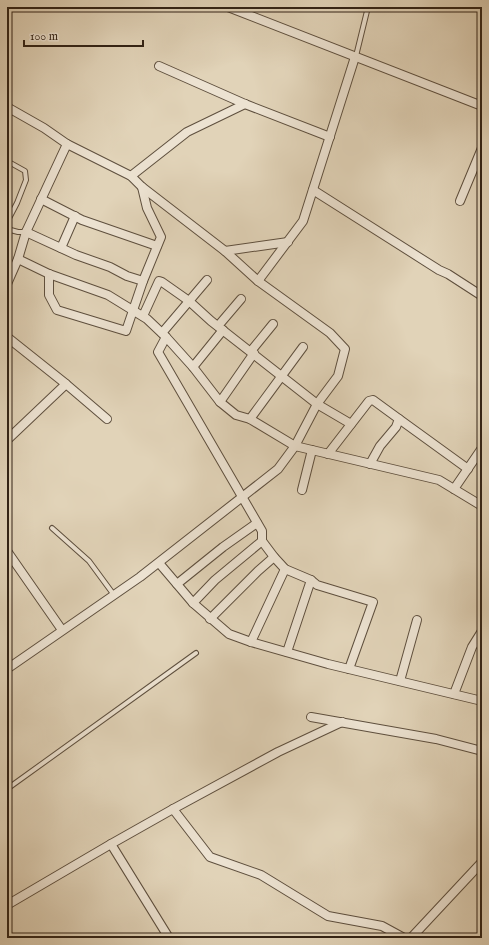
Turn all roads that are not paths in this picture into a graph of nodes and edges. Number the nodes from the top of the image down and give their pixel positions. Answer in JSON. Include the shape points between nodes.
{"nodes":[{"id":1,"x":228,"y":7,"type":"edge"},
{"id":2,"x":368,"y":7,"type":"edge"},
{"id":3,"x":356,"y":57,"type":"junction"},
{"id":4,"x":159,"y":66,"type":"dead end"},
{"id":5,"x":246,"y":104,"type":"junction"},
{"id":6,"x":482,"y":106,"type":"edge"},
{"id":7,"x":7,"y":107,"type":"edge"},
{"id":8,"x":330,"y":137,"type":"junction"},
{"id":9,"x":66,"y":144,"type":"junction"},
{"id":10,"x":482,"y":148,"type":"edge"},
{"id":11,"x":7,"y":161,"type":"edge"},
{"id":12,"x":130,"y":176,"type":"junction"},
{"id":13,"x":142,"y":187,"type":"junction"},
{"id":14,"x":313,"y":190,"type":"junction"},
{"id":15,"x":41,"y":199,"type":"junction"},
{"id":16,"x":460,"y":201,"type":"dead end"},
{"id":17,"x":75,"y":216,"type":"junction"},
{"id":18,"x":7,"y":222,"type":"edge"},
{"id":19,"x":7,"y":229,"type":"edge"},
{"id":20,"x":26,"y":232,"type":"junction"},
{"id":21,"x":288,"y":242,"type":"junction"},
{"id":22,"x":157,"y":246,"type":"junction"},
{"id":23,"x":61,"y":248,"type":"junction"},
{"id":24,"x":225,"y":250,"type":"junction"},
{"id":25,"x":18,"y":259,"type":"junction"},
{"id":26,"x":49,"y":274,"type":"junction"},
{"id":27,"x":207,"y":280,"type":"dead end"},
{"id":28,"x":143,"y":281,"type":"junction"},
{"id":29,"x":258,"y":281,"type":"junction"},
{"id":30,"x":7,"y":284,"type":"edge"},
{"id":31,"x":482,"y":296,"type":"edge"},
{"id":32,"x":241,"y":300,"type":"dead end"},
{"id":33,"x":188,"y":301,"type":"junction"},
{"id":34,"x":134,"y":310,"type":"junction"},
{"id":35,"x":143,"y":316,"type":"junction"},
{"id":36,"x":273,"y":324,"type":"dead end"},
{"id":37,"x":220,"y":328,"type":"junction"},
{"id":38,"x":164,"y":335,"type":"junction"},
{"id":39,"x":7,"y":338,"type":"edge"},
{"id":40,"x":303,"y":347,"type":"dead end"},
{"id":41,"x":253,"y":352,"type":"junction"},
{"id":42,"x":193,"y":367,"type":"junction"},
{"id":43,"x":282,"y":376,"type":"junction"},
{"id":44,"x":66,"y":384,"type":"junction"},
{"id":45,"x":220,"y":402,"type":"junction"},
{"id":46,"x":317,"y":404,"type":"junction"},
{"id":47,"x":107,"y":419,"type":"dead end"},
{"id":48,"x":250,"y":419,"type":"junction"},
{"id":49,"x":399,"y":419,"type":"junction"},
{"id":50,"x":351,"y":424,"type":"junction"},
{"id":51,"x":7,"y":440,"type":"edge"},
{"id":52,"x":295,"y":446,"type":"junction"},
{"id":53,"x":482,"y":448,"type":"edge"},
{"id":54,"x":312,"y":450,"type":"junction"},
{"id":55,"x":328,"y":454,"type":"junction"},
{"id":56,"x":479,"y":458,"type":"edge"},
{"id":57,"x":370,"y":464,"type":"junction"},
{"id":58,"x":468,"y":470,"type":"junction"},
{"id":59,"x":454,"y":489,"type":"junction"},
{"id":60,"x":302,"y":490,"type":"dead end"},
{"id":61,"x":242,"y":498,"type":"junction"},
{"id":62,"x":482,"y":506,"type":"edge"},
{"id":63,"x":257,"y":523,"type":"junction"},
{"id":64,"x":52,"y":528,"type":"dead end"},
{"id":65,"x":262,"y":541,"type":"junction"},
{"id":66,"x":7,"y":551,"type":"edge"},
{"id":67,"x":274,"y":557,"type":"junction"},
{"id":68,"x":159,"y":563,"type":"junction"},
{"id":69,"x":285,"y":569,"type":"junction"},
{"id":70,"x":311,"y":580,"type":"junction"},
{"id":71,"x":178,"y":584,"type":"junction"},
{"id":72,"x":114,"y":595,"type":"junction"},
{"id":73,"x":193,"y":603,"type":"junction"},
{"id":74,"x":210,"y":619,"type":"junction"},
{"id":75,"x":418,"y":620,"type":"dead end"},
{"id":76,"x":62,"y":630,"type":"junction"},
{"id":77,"x":482,"y":631,"type":"edge"},
{"id":78,"x":251,"y":642,"type":"junction"},
{"id":79,"x":287,"y":652,"type":"junction"},
{"id":80,"x":196,"y":653,"type":"dead end"},
{"id":81,"x":7,"y":669,"type":"edge"},
{"id":82,"x":349,"y":669,"type":"junction"},
{"id":83,"x":400,"y":681,"type":"junction"},
{"id":84,"x":454,"y":694,"type":"junction"},
{"id":85,"x":482,"y":700,"type":"edge"},
{"id":86,"x":311,"y":717,"type":"dead end"},
{"id":87,"x":342,"y":722,"type":"junction"},
{"id":88,"x":482,"y":751,"type":"edge"},
{"id":89,"x":7,"y":789,"type":"edge"},
{"id":90,"x":173,"y":809,"type":"junction"},
{"id":91,"x":111,"y":844,"type":"junction"},
{"id":92,"x":482,"y":862,"type":"edge"},
{"id":93,"x":7,"y":905,"type":"edge"},
{"id":94,"x":169,"y":938,"type":"edge"},
{"id":95,"x":404,"y":938,"type":"edge"},
{"id":96,"x":411,"y":938,"type":"edge"}],
"edges":[{"from":1,"to":3,"type":"street"},
{"from":2,"to":3,"type":"lane"},
{"from":3,"to":6,"type":"street"},
{"from":3,"to":8,"type":"street"},
{"from":4,"to":5,"type":"street"},
{"from":5,"to":8,"type":"street"},
{"from":5,"to":12,"type":"street","via":[[187,132]]},
{"from":7,"to":9,"type":"street"},
{"from":8,"to":14,"type":"street"},
{"from":9,"to":12,"type":"street"},
{"from":9,"to":15,"type":"street"},
{"from":10,"to":16,"type":"street"},
{"from":11,"to":18,"type":"lane","via":[[25,171],[26,180]]},
{"from":12,"to":13,"type":"street"},
{"from":13,"to":22,"type":"street","via":[[147,208],[161,237]]},
{"from":13,"to":24,"type":"street"},
{"from":14,"to":21,"type":"street","via":[[303,221]]},
{"from":14,"to":31,"type":"street"},
{"from":15,"to":17,"type":"street"},
{"from":15,"to":20,"type":"street"},
{"from":17,"to":22,"type":"street"},
{"from":17,"to":23,"type":"street"},
{"from":19,"to":20,"type":"lane"},
{"from":20,"to":23,"type":"street"},
{"from":20,"to":25,"type":"street"},
{"from":21,"to":24,"type":"street"},
{"from":21,"to":29,"type":"street"},
{"from":22,"to":28,"type":"street"},
{"from":23,"to":28,"type":"street"},
{"from":24,"to":29,"type":"street"},
{"from":25,"to":26,"type":"street"},
{"from":25,"to":30,"type":"street"},
{"from":26,"to":34,"type":"street","via":[[108,295]]},
{"from":26,"to":34,"type":"street","via":[[49,295],[57,310],[126,331]]},
{"from":27,"to":33,"type":"street"},
{"from":28,"to":34,"type":"street"},
{"from":29,"to":46,"type":"street","via":[[330,333],[345,349],[338,376]]},
{"from":32,"to":37,"type":"street"},
{"from":33,"to":35,"type":"street","via":[[159,281]]},
{"from":33,"to":37,"type":"street"},
{"from":33,"to":38,"type":"street"},
{"from":34,"to":35,"type":"street"},
{"from":35,"to":38,"type":"street"},
{"from":36,"to":41,"type":"street"},
{"from":37,"to":41,"type":"street"},
{"from":37,"to":42,"type":"street"},
{"from":38,"to":42,"type":"street"},
{"from":38,"to":61,"type":"street","via":[[158,352]]},
{"from":39,"to":44,"type":"street"},
{"from":40,"to":43,"type":"street"},
{"from":41,"to":43,"type":"street"},
{"from":41,"to":45,"type":"street"},
{"from":42,"to":45,"type":"street"},
{"from":43,"to":46,"type":"street"},
{"from":43,"to":48,"type":"street"},
{"from":44,"to":47,"type":"street"},
{"from":44,"to":51,"type":"street"},
{"from":45,"to":48,"type":"street","via":[[236,415]]},
{"from":46,"to":50,"type":"street"},
{"from":46,"to":52,"type":"street"},
{"from":48,"to":52,"type":"street"},
{"from":49,"to":50,"type":"street","via":[[370,400]]},
{"from":49,"to":57,"type":"street"},
{"from":49,"to":58,"type":"street"},
{"from":50,"to":55,"type":"street"},
{"from":52,"to":54,"type":"street"},
{"from":52,"to":61,"type":"street","via":[[278,469]]},
{"from":53,"to":56,"type":"street"},
{"from":54,"to":55,"type":"street"},
{"from":54,"to":60,"type":"street"},
{"from":55,"to":57,"type":"street"},
{"from":56,"to":58,"type":"street"},
{"from":57,"to":59,"type":"street","via":[[439,480]]},
{"from":58,"to":59,"type":"street"},
{"from":59,"to":62,"type":"street"},
{"from":61,"to":63,"type":"street"},
{"from":61,"to":68,"type":"street"},
{"from":63,"to":65,"type":"street","via":[[262,531]]},
{"from":63,"to":71,"type":"street"},
{"from":64,"to":72,"type":"lane","via":[[89,561]]},
{"from":65,"to":67,"type":"street"},
{"from":65,"to":73,"type":"street","via":[[225,571]]},
{"from":66,"to":76,"type":"street"},
{"from":67,"to":69,"type":"street"},
{"from":67,"to":74,"type":"street"},
{"from":68,"to":71,"type":"street"},
{"from":68,"to":72,"type":"street"},
{"from":69,"to":70,"type":"street"},
{"from":69,"to":78,"type":"street"},
{"from":70,"to":79,"type":"street"},
{"from":70,"to":82,"type":"street","via":[[317,586],[373,602]]},
{"from":71,"to":73,"type":"street"},
{"from":72,"to":76,"type":"street"},
{"from":73,"to":74,"type":"street"},
{"from":74,"to":78,"type":"street","via":[[230,634]]},
{"from":75,"to":83,"type":"street"},
{"from":76,"to":81,"type":"street"},
{"from":77,"to":84,"type":"street","via":[[472,647]]},
{"from":78,"to":79,"type":"street"},
{"from":79,"to":82,"type":"street"},
{"from":80,"to":89,"type":"lane"},
{"from":82,"to":83,"type":"street"},
{"from":83,"to":84,"type":"street"},
{"from":84,"to":85,"type":"street"},
{"from":86,"to":87,"type":"street"},
{"from":87,"to":88,"type":"street","via":[[436,739]]},
{"from":87,"to":90,"type":"street","via":[[278,752]]},
{"from":90,"to":91,"type":"street"},
{"from":90,"to":95,"type":"street","via":[[210,857],[261,875],[328,916],[382,926]]},
{"from":91,"to":93,"type":"street"},
{"from":91,"to":94,"type":"street"},
{"from":92,"to":96,"type":"street"}]}
